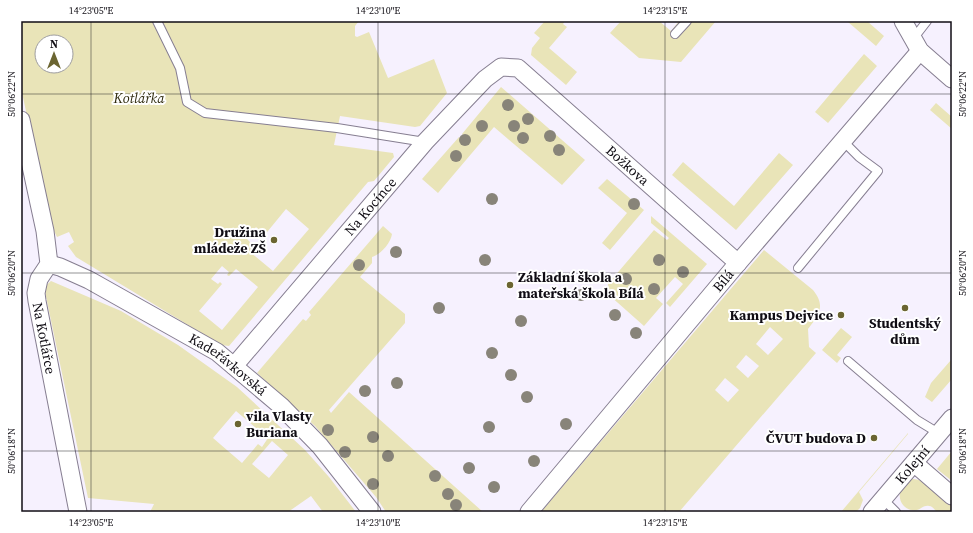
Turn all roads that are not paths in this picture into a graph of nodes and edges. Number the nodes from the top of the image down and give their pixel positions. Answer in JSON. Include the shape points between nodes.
{"nodes":[{"id":1,"x":157,"y":21,"type":"edge"},
{"id":2,"x":687,"y":21,"type":"edge"},
{"id":3,"x":903,"y":21,"type":"edge"},
{"id":4,"x":927,"y":21,"type":"edge"},
{"id":5,"x":675,"y":34,"type":"dead end"},
{"id":6,"x":917,"y":45,"type":"junction"},
{"id":7,"x":518,"y":68,"type":"joint"},
{"id":8,"x":952,"y":79,"type":"edge"},
{"id":9,"x":21,"y":120,"type":"edge"},
{"id":10,"x":843,"y":141,"type":"junction"},
{"id":11,"x":425,"y":142,"type":"junction"},
{"id":12,"x":738,"y":263,"type":"junction"},
{"id":13,"x":48,"y":264,"type":"junction"},
{"id":14,"x":798,"y":268,"type":"dead end"},
{"id":15,"x":848,"y":361,"type":"dead end"},
{"id":16,"x":234,"y":366,"type":"junction"},
{"id":17,"x":952,"y":418,"type":"edge"},
{"id":18,"x":940,"y":434,"type":"junction"},
{"id":19,"x":914,"y":463,"type":"junction"},
{"id":20,"x":952,"y":496,"type":"edge"},
{"id":21,"x":877,"y":506,"type":"edge"},
{"id":22,"x":78,"y":512,"type":"edge"},
{"id":23,"x":372,"y":512,"type":"edge"},
{"id":24,"x":529,"y":512,"type":"edge"},
{"id":25,"x":896,"y":512,"type":"edge"}],
"edges":[{"from":1,"to":11,"type":"lane","via":[[180,68],[188,102],[205,112]]},
{"from":2,"to":5,"type":"lane"},
{"from":3,"to":6,"type":"street"},
{"from":4,"to":6,"type":"lane"},
{"from":6,"to":8,"type":"street"},
{"from":6,"to":10,"type":"street","name":"Bílá"},
{"from":7,"to":11,"type":"street","name":"Na Kocínce","via":[[501,66],[485,79]]},
{"from":7,"to":12,"type":"street","name":"Božkova"},
{"from":9,"to":13,"type":"street","via":[[45,231]]},
{"from":10,"to":12,"type":"street","name":"Bílá"},
{"from":10,"to":14,"type":"lane","via":[[878,171]]},
{"from":11,"to":16,"type":"street","name":"Na Kocínce"},
{"from":12,"to":24,"type":"street","name":"Bílá"},
{"from":13,"to":16,"type":"street","name":"Kadeřávkovská","via":[[69,270],[109,290],[217,352]]},
{"from":13,"to":22,"type":"street","name":"Na Kotlářce","via":[[39,279],[36,294]]},
{"from":15,"to":18,"type":"lane","via":[[917,420]]},
{"from":16,"to":23,"type":"street","name":"Kadeřávkovská","via":[[281,406],[320,446]]},
{"from":17,"to":18,"type":"street","name":"Kolejní"},
{"from":18,"to":19,"type":"street","name":"Kolejní"},
{"from":19,"to":20,"type":"street"},
{"from":19,"to":21,"type":"street","name":"Kolejní"},
{"from":21,"to":25,"type":"lane"}]}
